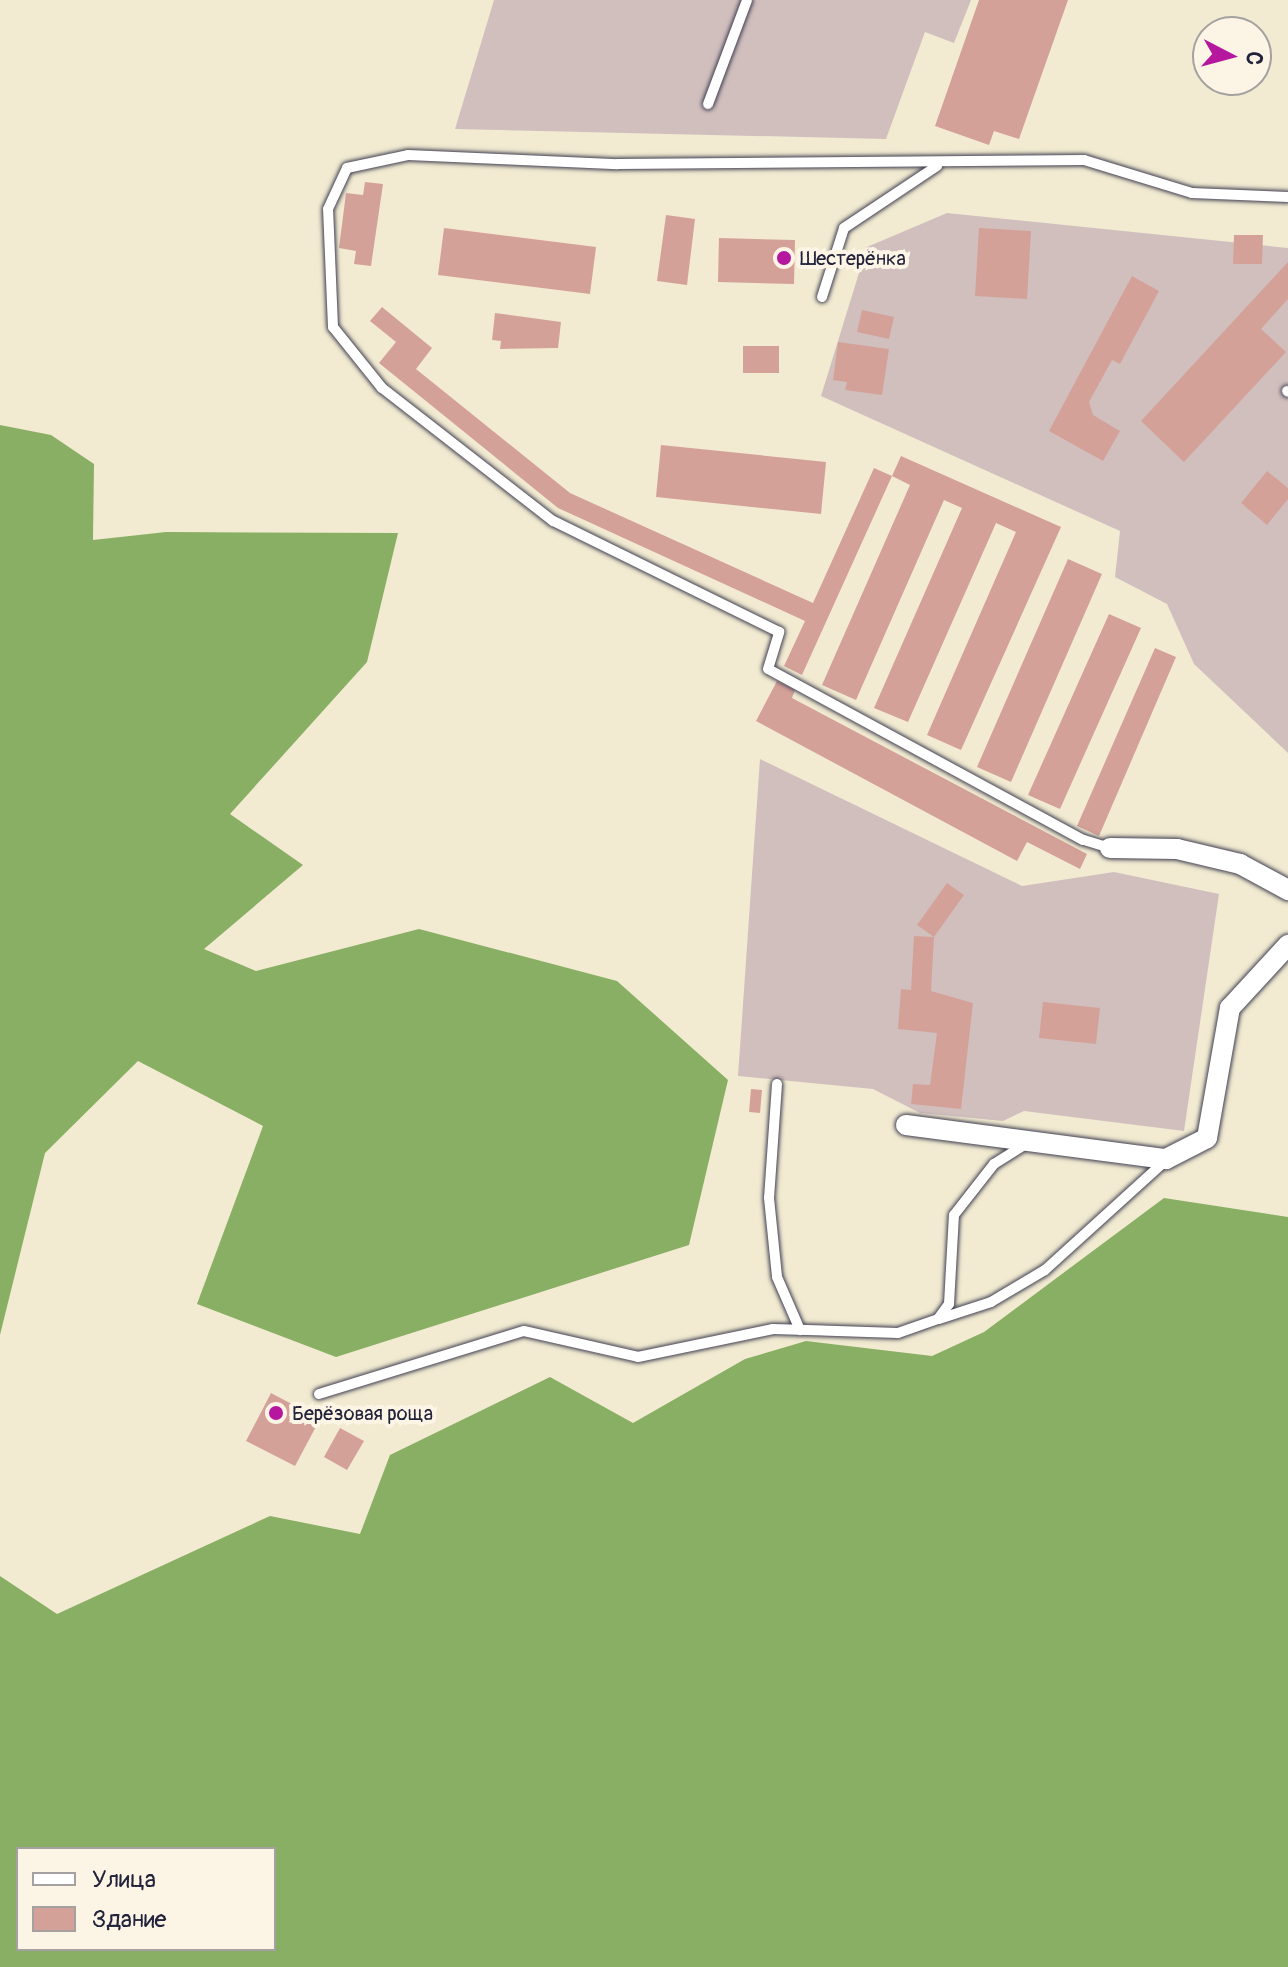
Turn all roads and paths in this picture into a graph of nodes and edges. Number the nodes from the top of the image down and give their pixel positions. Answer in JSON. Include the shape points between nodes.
{"nodes":[{"id":1,"x":747,"y":0,"type":"edge"},
{"id":2,"x":708,"y":104,"type":"dead end"},
{"id":3,"x":938,"y":165,"type":"junction"},
{"id":4,"x":1288,"y":197,"type":"edge"},
{"id":5,"x":822,"y":297,"type":"dead end"},
{"id":6,"x":1110,"y":848,"type":"joint"},
{"id":7,"x":1288,"y":890,"type":"edge"},
{"id":8,"x":1288,"y":945,"type":"edge"},
{"id":9,"x":777,"y":1084,"type":"dead end"},
{"id":10,"x":906,"y":1125,"type":"dead end"},
{"id":11,"x":1032,"y":1141,"type":"junction"},
{"id":12,"x":1166,"y":1159,"type":"junction"},
{"id":13,"x":938,"y":1319,"type":"junction"},
{"id":14,"x":800,"y":1330,"type":"junction"},
{"id":15,"x":319,"y":1394,"type":"dead end"}],
"edges":[{"from":1,"to":2,"type":"lane"},
{"from":3,"to":4,"type":"lane","via":[[1084,160],[1192,193]]},
{"from":3,"to":5,"type":"lane","via":[[844,228]]},
{"from":3,"to":6,"type":"lane","via":[[408,155],[347,168],[328,209],[333,327],[382,388],[553,521],[779,632],[768,669],[1083,840]]},
{"from":6,"to":7,"type":"street","via":[[1177,849],[1240,864]]},
{"from":8,"to":12,"type":"street","via":[[1230,1008],[1207,1138]]},
{"from":9,"to":14,"type":"lane","via":[[771,1214],[777,1277]]},
{"from":10,"to":11,"type":"street"},
{"from":11,"to":12,"type":"street"},
{"from":11,"to":13,"type":"lane","via":[[994,1164],[954,1215],[949,1304]]},
{"from":12,"to":13,"type":"lane","via":[[1045,1270],[991,1302]]},
{"from":13,"to":14,"type":"lane","via":[[898,1333]]},
{"from":14,"to":15,"type":"lane","via":[[638,1357],[524,1331]]}]}
